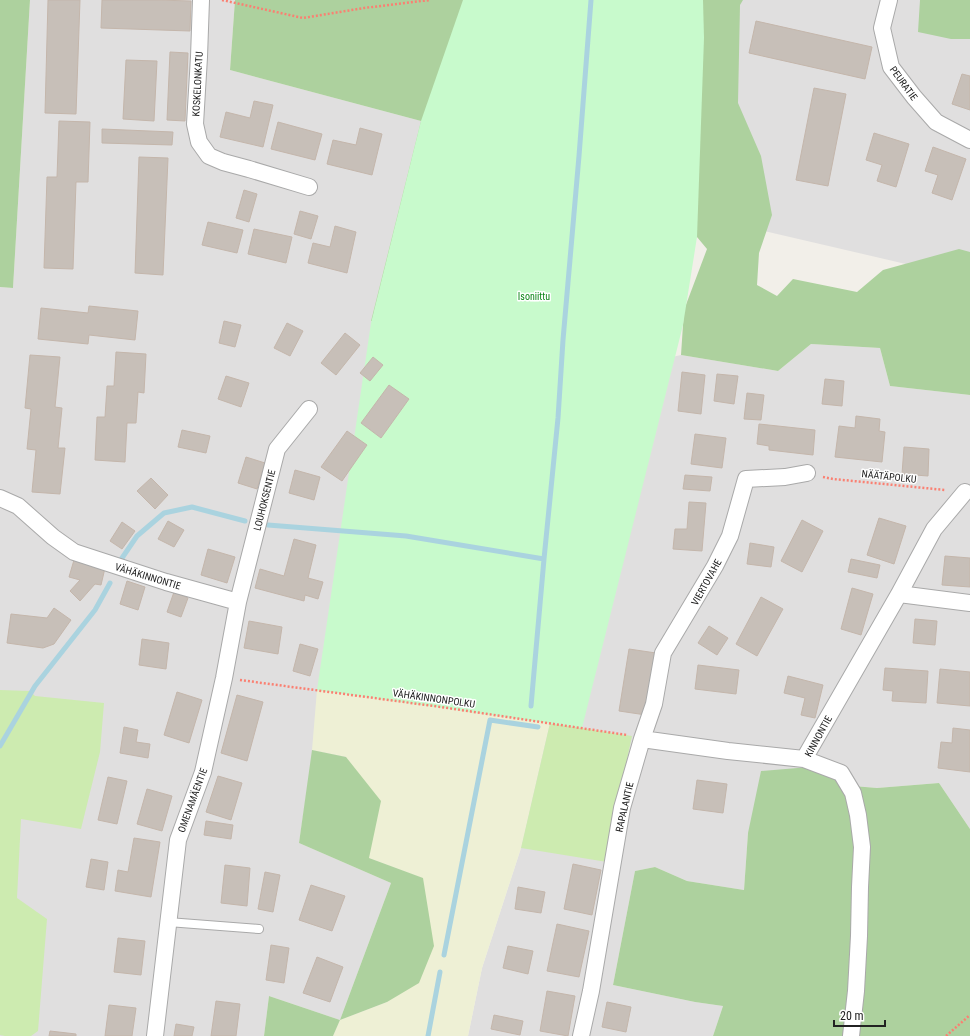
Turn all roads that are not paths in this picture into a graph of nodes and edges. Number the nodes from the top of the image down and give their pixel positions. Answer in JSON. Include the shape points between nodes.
{"nodes":[{"id":1,"x":201,"y":0,"type":"edge"},
{"id":2,"x":889,"y":0,"type":"edge"},
{"id":3,"x":970,"y":140,"type":"edge"},
{"id":4,"x":309,"y":188,"type":"dead end"},
{"id":5,"x":309,"y":409,"type":"dead end"},
{"id":6,"x":807,"y":473,"type":"road end"},
{"id":7,"x":965,"y":492,"type":"road end"},
{"id":8,"x":0,"y":498,"type":"edge"},
{"id":9,"x":899,"y":594,"type":"junction"},
{"id":10,"x":238,"y":602,"type":"junction"},
{"id":11,"x":970,"y":603,"type":"edge"},
{"id":12,"x":642,"y":739,"type":"junction"},
{"id":13,"x":804,"y":759,"type":"junction"},
{"id":14,"x":168,"y":922,"type":"junction"},
{"id":15,"x":259,"y":929,"type":"dead end"},
{"id":16,"x":155,"y":1036,"type":"edge"},
{"id":17,"x":580,"y":1036,"type":"edge"},
{"id":18,"x":851,"y":1036,"type":"edge"}],
"edges":[{"from":1,"to":4,"type":"street","name":"KOSKELONKATU","via":[[195,124],[199,142],[209,156],[223,162]]},
{"from":2,"to":3,"type":"street","name":"PEURATIE","via":[[882,28],[891,67],[936,122]]},
{"from":5,"to":10,"type":"street","name":"LOUHOKSENTIE","via":[[276,449]]},
{"from":6,"to":12,"type":"street","name":"VIERTOVAHE","via":[[785,478],[746,479],[730,536],[664,653],[654,704]]},
{"from":7,"to":9,"type":"street","name":"KINNONTIE","via":[[934,530]]},
{"from":8,"to":10,"type":"street","name":"VÄHÄKINNONTIE","via":[[18,506],[74,552]]},
{"from":9,"to":11,"type":"street"},
{"from":9,"to":13,"type":"street","name":"KINNONTIE"},
{"from":10,"to":14,"type":"street","name":"OMENAMÄENTIE","via":[[203,772],[178,840]]},
{"from":12,"to":13,"type":"street"},
{"from":12,"to":17,"type":"street","name":"RAPALANTIE","via":[[622,808],[591,991]]},
{"from":13,"to":18,"type":"street","name":"KINNONTIE","via":[[841,773],[852,793],[858,815],[862,847],[856,991]]},
{"from":14,"to":15,"type":"lane"},
{"from":14,"to":16,"type":"street","name":"OMENAMÄENTIE"}]}
